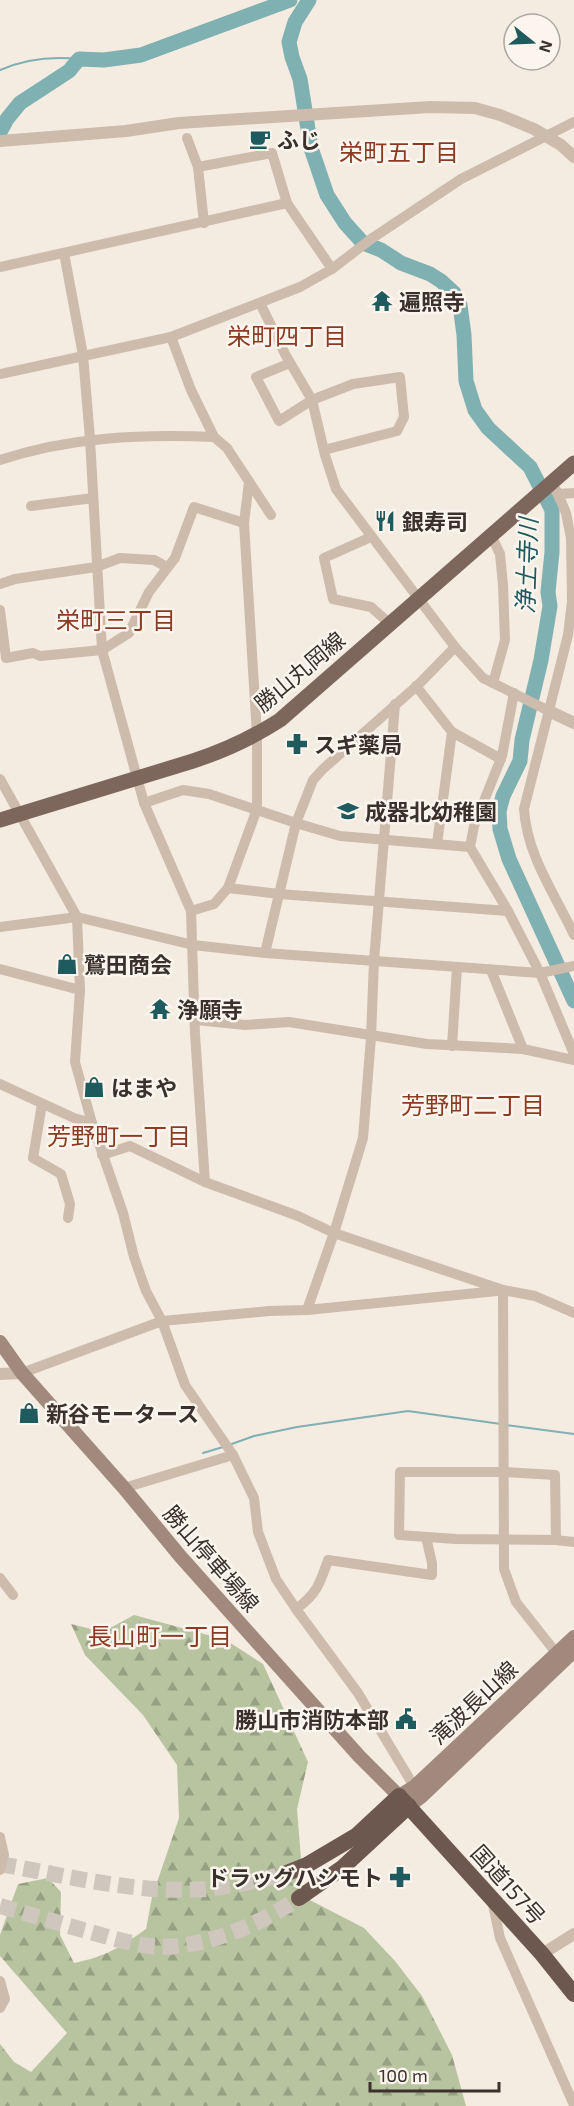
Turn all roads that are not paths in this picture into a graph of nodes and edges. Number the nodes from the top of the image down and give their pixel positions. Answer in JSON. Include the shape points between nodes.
{"nodes":[{"id":1,"x":574,"y":122,"type":"edge"},
{"id":2,"x":546,"y":136,"type":"junction"},
{"id":3,"x":187,"y":138,"type":"dead end"},
{"id":4,"x":0,"y":141,"type":"edge"},
{"id":5,"x":574,"y":157,"type":"edge"},
{"id":6,"x":198,"y":167,"type":"junction"},
{"id":7,"x":287,"y":203,"type":"junction"},
{"id":8,"x":204,"y":223,"type":"junction"},
{"id":9,"x":64,"y":253,"type":"junction"},
{"id":10,"x":334,"y":266,"type":"junction"},
{"id":11,"x":0,"y":267,"type":"edge"},
{"id":12,"x":260,"y":303,"type":"junction"},
{"id":13,"x":171,"y":337,"type":"junction"},
{"id":14,"x":83,"y":355,"type":"junction"},
{"id":15,"x":290,"y":363,"type":"junction"},
{"id":16,"x":0,"y":374,"type":"edge"},
{"id":17,"x":312,"y":400,"type":"junction"},
{"id":18,"x":214,"y":437,"type":"junction"},
{"id":19,"x":90,"y":439,"type":"junction"},
{"id":20,"x":324,"y":450,"type":"junction"},
{"id":21,"x":0,"y":460,"type":"edge"},
{"id":22,"x":574,"y":463,"type":"edge"},
{"id":23,"x":249,"y":482,"type":"junction"},
{"id":24,"x":555,"y":489,"type":"junction"},
{"id":25,"x":574,"y":493,"type":"edge"},
{"id":26,"x":93,"y":498,"type":"junction"},
{"id":27,"x":31,"y":506,"type":"dead end"},
{"id":28,"x":271,"y":515,"type":"dead end"},
{"id":29,"x":244,"y":523,"type":"junction"},
{"id":30,"x":491,"y":535,"type":"junction"},
{"id":31,"x":371,"y":537,"type":"junction"},
{"id":32,"x":96,"y":567,"type":"junction"},
{"id":33,"x":167,"y":567,"type":"junction"},
{"id":34,"x":0,"y":584,"type":"edge"},
{"id":35,"x":418,"y":598,"type":"junction"},
{"id":36,"x":0,"y":610,"type":"edge"},
{"id":37,"x":389,"y":623,"type":"junction"},
{"id":38,"x":455,"y":647,"type":"junction"},
{"id":39,"x":102,"y":650,"type":"junction"},
{"id":40,"x":493,"y":683,"type":"junction"},
{"id":41,"x":416,"y":686,"type":"junction"},
{"id":42,"x":516,"y":695,"type":"junction"},
{"id":43,"x":395,"y":704,"type":"junction"},
{"id":44,"x":549,"y":711,"type":"junction"},
{"id":45,"x":574,"y":723,"type":"edge"},
{"id":46,"x":452,"y":732,"type":"junction"},
{"id":47,"x":257,"y":735,"type":"junction"},
{"id":48,"x":501,"y":759,"type":"junction"},
{"id":49,"x":0,"y":779,"type":"edge"},
{"id":50,"x":137,"y":779,"type":"junction"},
{"id":51,"x":144,"y":803,"type":"junction"},
{"id":52,"x":257,"y":808,"type":"junction"},
{"id":53,"x":19,"y":815,"type":"junction"},
{"id":54,"x":0,"y":820,"type":"edge"},
{"id":55,"x":296,"y":823,"type":"junction"},
{"id":56,"x":386,"y":840,"type":"junction"},
{"id":57,"x":437,"y":844,"type":"junction"},
{"id":58,"x":470,"y":848,"type":"junction"},
{"id":59,"x":228,"y":888,"type":"junction"},
{"id":60,"x":279,"y":894,"type":"junction"},
{"id":61,"x":380,"y":902,"type":"junction"},
{"id":62,"x":191,"y":911,"type":"junction"},
{"id":63,"x":508,"y":911,"type":"junction"},
{"id":64,"x":77,"y":917,"type":"junction"},
{"id":65,"x":0,"y":927,"type":"edge"},
{"id":66,"x":574,"y":935,"type":"edge"},
{"id":67,"x":193,"y":945,"type":"junction"},
{"id":68,"x":266,"y":953,"type":"junction"},
{"id":69,"x":374,"y":961,"type":"junction"},
{"id":70,"x":574,"y":966,"type":"edge"},
{"id":71,"x":458,"y":967,"type":"junction"},
{"id":72,"x":0,"y":969,"type":"edge"},
{"id":73,"x":491,"y":969,"type":"junction"},
{"id":74,"x":543,"y":972,"type":"junction"},
{"id":75,"x":80,"y":990,"type":"junction"},
{"id":76,"x":196,"y":1020,"type":"junction"},
{"id":77,"x":371,"y":1037,"type":"junction"},
{"id":78,"x":452,"y":1046,"type":"junction"},
{"id":79,"x":523,"y":1049,"type":"junction"},
{"id":80,"x":574,"y":1054,"type":"edge"},
{"id":81,"x":574,"y":1060,"type":"edge"},
{"id":82,"x":0,"y":1084,"type":"edge"},
{"id":83,"x":42,"y":1104,"type":"junction"},
{"id":84,"x":92,"y":1123,"type":"junction"},
{"id":85,"x":102,"y":1155,"type":"junction"},
{"id":86,"x":205,"y":1182,"type":"junction"},
{"id":87,"x":68,"y":1218,"type":"dead end"},
{"id":88,"x":334,"y":1233,"type":"junction"},
{"id":89,"x":503,"y":1290,"type":"junction"},
{"id":90,"x":307,"y":1311,"type":"junction"},
{"id":91,"x":574,"y":1313,"type":"edge"},
{"id":92,"x":162,"y":1321,"type":"junction"},
{"id":93,"x":0,"y":1342,"type":"edge"},
{"id":94,"x":22,"y":1372,"type":"junction"},
{"id":95,"x":0,"y":1374,"type":"edge"},
{"id":96,"x":233,"y":1455,"type":"junction"},
{"id":97,"x":504,"y":1472,"type":"junction"},
{"id":98,"x":124,"y":1488,"type":"junction"},
{"id":99,"x":426,"y":1537,"type":"junction"},
{"id":100,"x":505,"y":1540,"type":"junction"},
{"id":101,"x":556,"y":1540,"type":"junction"},
{"id":102,"x":574,"y":1542,"type":"edge"},
{"id":103,"x":0,"y":1578,"type":"edge"},
{"id":104,"x":13,"y":1595,"type":"dead end"},
{"id":105,"x":296,"y":1609,"type":"junction"},
{"id":106,"x":574,"y":1637,"type":"edge"},
{"id":107,"x":574,"y":1651,"type":"edge"},
{"id":108,"x":560,"y":1657,"type":"junction"},
{"id":109,"x":411,"y":1796,"type":"junction"},
{"id":110,"x":0,"y":1837,"type":"edge"},
{"id":111,"x":0,"y":1870,"type":"edge"},
{"id":112,"x":287,"y":1873,"type":"tunnel mouth"},
{"id":113,"x":300,"y":1898,"type":"tunnel mouth"},
{"id":114,"x":492,"y":1900,"type":"junction"},
{"id":115,"x":574,"y":1934,"type":"edge"},
{"id":116,"x":542,"y":1954,"type":"junction"},
{"id":117,"x":0,"y":1981,"type":"edge"},
{"id":118,"x":574,"y":1994,"type":"edge"},
{"id":119,"x":0,"y":2008,"type":"edge"},
{"id":120,"x":574,"y":2104,"type":"edge"}],
"edges":[{"from":1,"to":2,"type":"street"},
{"from":2,"to":4,"type":"street","via":[[518,121],[475,108],[430,107],[179,123]]},
{"from":2,"to":5,"type":"street"},
{"from":2,"to":10,"type":"street","via":[[461,179]]},
{"from":3,"to":6,"type":"street"},
{"from":6,"to":7,"type":"street","via":[[272,153]]},
{"from":6,"to":8,"type":"street"},
{"from":7,"to":8,"type":"street"},
{"from":7,"to":10,"type":"street"},
{"from":8,"to":9,"type":"street"},
{"from":9,"to":11,"type":"street"},
{"from":9,"to":14,"type":"street"},
{"from":10,"to":12,"type":"street","via":[[300,287]]},
{"from":12,"to":13,"type":"street"},
{"from":12,"to":15,"type":"street"},
{"from":13,"to":14,"type":"street"},
{"from":13,"to":18,"type":"street"},
{"from":14,"to":16,"type":"street"},
{"from":14,"to":19,"type":"street"},
{"from":15,"to":17,"type":"street"},
{"from":15,"to":17,"type":"street","via":[[256,377],[279,421]]},
{"from":17,"to":20,"type":"street"},
{"from":17,"to":20,"type":"street","via":[[353,384],[400,377],[404,417],[397,430]]},
{"from":18,"to":19,"type":"street"},
{"from":18,"to":23,"type":"street","via":[[227,448]]},
{"from":19,"to":21,"type":"street","via":[[33,449]]},
{"from":19,"to":26,"type":"street"},
{"from":20,"to":31,"type":"street","via":[[336,489]]},
{"from":22,"to":24,"type":"main road","name":"勝山丸岡線"},
{"from":23,"to":28,"type":"street"},
{"from":23,"to":29,"type":"street"},
{"from":24,"to":25,"type":"street"},
{"from":24,"to":30,"type":"main road","name":"勝山丸岡線"},
{"from":24,"to":44,"type":"street","via":[[566,513],[571,538],[572,601],[568,635]]},
{"from":26,"to":27,"type":"street"},
{"from":26,"to":32,"type":"street"},
{"from":29,"to":33,"type":"street","via":[[194,507],[176,558]]},
{"from":29,"to":47,"type":"street"},
{"from":30,"to":35,"type":"main road","name":"勝山丸岡線"},
{"from":30,"to":40,"type":"street","via":[[500,554],[505,640]]},
{"from":31,"to":35,"type":"street"},
{"from":31,"to":37,"type":"street","via":[[324,558],[333,599],[371,607]]},
{"from":32,"to":33,"type":"street","via":[[120,558],[154,560]]},
{"from":32,"to":34,"type":"street"},
{"from":32,"to":39,"type":"street"},
{"from":33,"to":39,"type":"street","via":[[148,592],[129,633]]},
{"from":35,"to":37,"type":"main road","name":"勝山丸岡線"},
{"from":35,"to":38,"type":"street"},
{"from":36,"to":39,"type":"street","via":[[6,658]]},
{"from":37,"to":47,"type":"main road","name":"勝山丸岡線","via":[[280,720]]},
{"from":38,"to":40,"type":"street","via":[[483,678]]},
{"from":38,"to":41,"type":"street"},
{"from":39,"to":50,"type":"street"},
{"from":40,"to":42,"type":"street"},
{"from":41,"to":43,"type":"street"},
{"from":41,"to":46,"type":"street"},
{"from":42,"to":44,"type":"street"},
{"from":42,"to":48,"type":"street"},
{"from":43,"to":55,"type":"street","via":[[313,780]]},
{"from":43,"to":56,"type":"street"},
{"from":44,"to":45,"type":"street"},
{"from":44,"to":66,"type":"street","via":[[524,809],[525,825],[539,868]]},
{"from":46,"to":48,"type":"street"},
{"from":46,"to":57,"type":"street"},
{"from":47,"to":50,"type":"main road","name":"勝山丸岡線","via":[[217,753]]},
{"from":47,"to":52,"type":"street"},
{"from":48,"to":58,"type":"street","via":[[474,826]]},
{"from":49,"to":53,"type":"street"},
{"from":50,"to":51,"type":"street"},
{"from":50,"to":53,"type":"main road","name":"勝山丸岡線"},
{"from":51,"to":52,"type":"street","via":[[183,790]]},
{"from":51,"to":62,"type":"street"},
{"from":52,"to":55,"type":"street"},
{"from":52,"to":59,"type":"street"},
{"from":53,"to":54,"type":"main road","name":"勝山丸岡線"},
{"from":53,"to":64,"type":"street"},
{"from":55,"to":56,"type":"street","via":[[340,836]]},
{"from":55,"to":60,"type":"street"},
{"from":56,"to":57,"type":"street"},
{"from":56,"to":61,"type":"street"},
{"from":57,"to":58,"type":"street"},
{"from":58,"to":63,"type":"street"},
{"from":59,"to":60,"type":"street"},
{"from":59,"to":62,"type":"street","via":[[214,904]]},
{"from":60,"to":61,"type":"street"},
{"from":60,"to":68,"type":"street"},
{"from":61,"to":63,"type":"street"},
{"from":61,"to":69,"type":"street"},
{"from":62,"to":67,"type":"street"},
{"from":63,"to":74,"type":"street"},
{"from":64,"to":65,"type":"street"},
{"from":64,"to":67,"type":"street"},
{"from":64,"to":75,"type":"street"},
{"from":67,"to":68,"type":"street"},
{"from":67,"to":76,"type":"street"},
{"from":68,"to":69,"type":"street"},
{"from":69,"to":71,"type":"street"},
{"from":69,"to":77,"type":"street"},
{"from":70,"to":74,"type":"street"},
{"from":71,"to":73,"type":"street"},
{"from":71,"to":78,"type":"street"},
{"from":72,"to":75,"type":"street"},
{"from":73,"to":74,"type":"street"},
{"from":73,"to":79,"type":"street"},
{"from":74,"to":80,"type":"street"},
{"from":75,"to":84,"type":"street","via":[[75,1062]]},
{"from":76,"to":77,"type":"street","via":[[245,1025],[289,1022]]},
{"from":76,"to":86,"type":"street"},
{"from":77,"to":78,"type":"street"},
{"from":77,"to":88,"type":"street","via":[[363,1138]]},
{"from":78,"to":79,"type":"street"},
{"from":79,"to":81,"type":"street"},
{"from":82,"to":83,"type":"street"},
{"from":83,"to":84,"type":"street"},
{"from":83,"to":87,"type":"street","via":[[33,1158],[61,1174],[70,1204]]},
{"from":84,"to":85,"type":"street"},
{"from":85,"to":86,"type":"street","via":[[130,1146]]},
{"from":85,"to":92,"type":"street","via":[[146,1291]]},
{"from":86,"to":88,"type":"street","via":[[298,1215]]},
{"from":88,"to":89,"type":"street"},
{"from":88,"to":90,"type":"street"},
{"from":89,"to":90,"type":"street"},
{"from":89,"to":91,"type":"street","via":[[535,1296]]},
{"from":89,"to":97,"type":"street"},
{"from":90,"to":92,"type":"street"},
{"from":92,"to":94,"type":"street"},
{"from":92,"to":96,"type":"street","via":[[185,1385]]},
{"from":93,"to":94,"type":"main road","name":"勝山停車場線"},
{"from":94,"to":95,"type":"street"},
{"from":94,"to":98,"type":"main road","name":"勝山停車場線"},
{"from":96,"to":98,"type":"street"},
{"from":96,"to":105,"type":"street","via":[[254,1498],[258,1532],[276,1579]]},
{"from":97,"to":99,"type":"street","via":[[400,1472],[399,1535]]},
{"from":97,"to":100,"type":"street"},
{"from":97,"to":101,"type":"street","via":[[555,1475]]},
{"from":98,"to":109,"type":"main road","name":"勝山停車場線","via":[[359,1756]]},
{"from":99,"to":100,"type":"street"},
{"from":99,"to":105,"type":"street","via":[[432,1575],[328,1560],[317,1590]]},
{"from":100,"to":101,"type":"street"},
{"from":100,"to":108,"type":"street","via":[[504,1569],[516,1602]]},
{"from":101,"to":102,"type":"street"},
{"from":103,"to":104,"type":"street"},
{"from":105,"to":109,"type":"street","via":[[358,1693]]},
{"from":106,"to":108,"type":"main road","name":"滝波長山線"},
{"from":107,"to":108,"type":"main road","name":"滝波長山線"},
{"from":108,"to":109,"type":"main road","name":"滝波長山線"},
{"from":109,"to":112,"type":"highway","via":[[356,1836]]},
{"from":109,"to":113,"type":"highway","via":[[342,1868]]},
{"from":109,"to":114,"type":"highway","name":"国道157号"},
{"from":110,"to":111,"type":"street","via":[[4,1855]]},
{"from":114,"to":116,"type":"highway","name":"国道157号"},
{"from":114,"to":120,"type":"street","via":[[500,1938]]},
{"from":115,"to":116,"type":"street"},
{"from":116,"to":118,"type":"highway","name":"国道157号"},
{"from":117,"to":119,"type":"street","via":[[5,1999]]}]}
